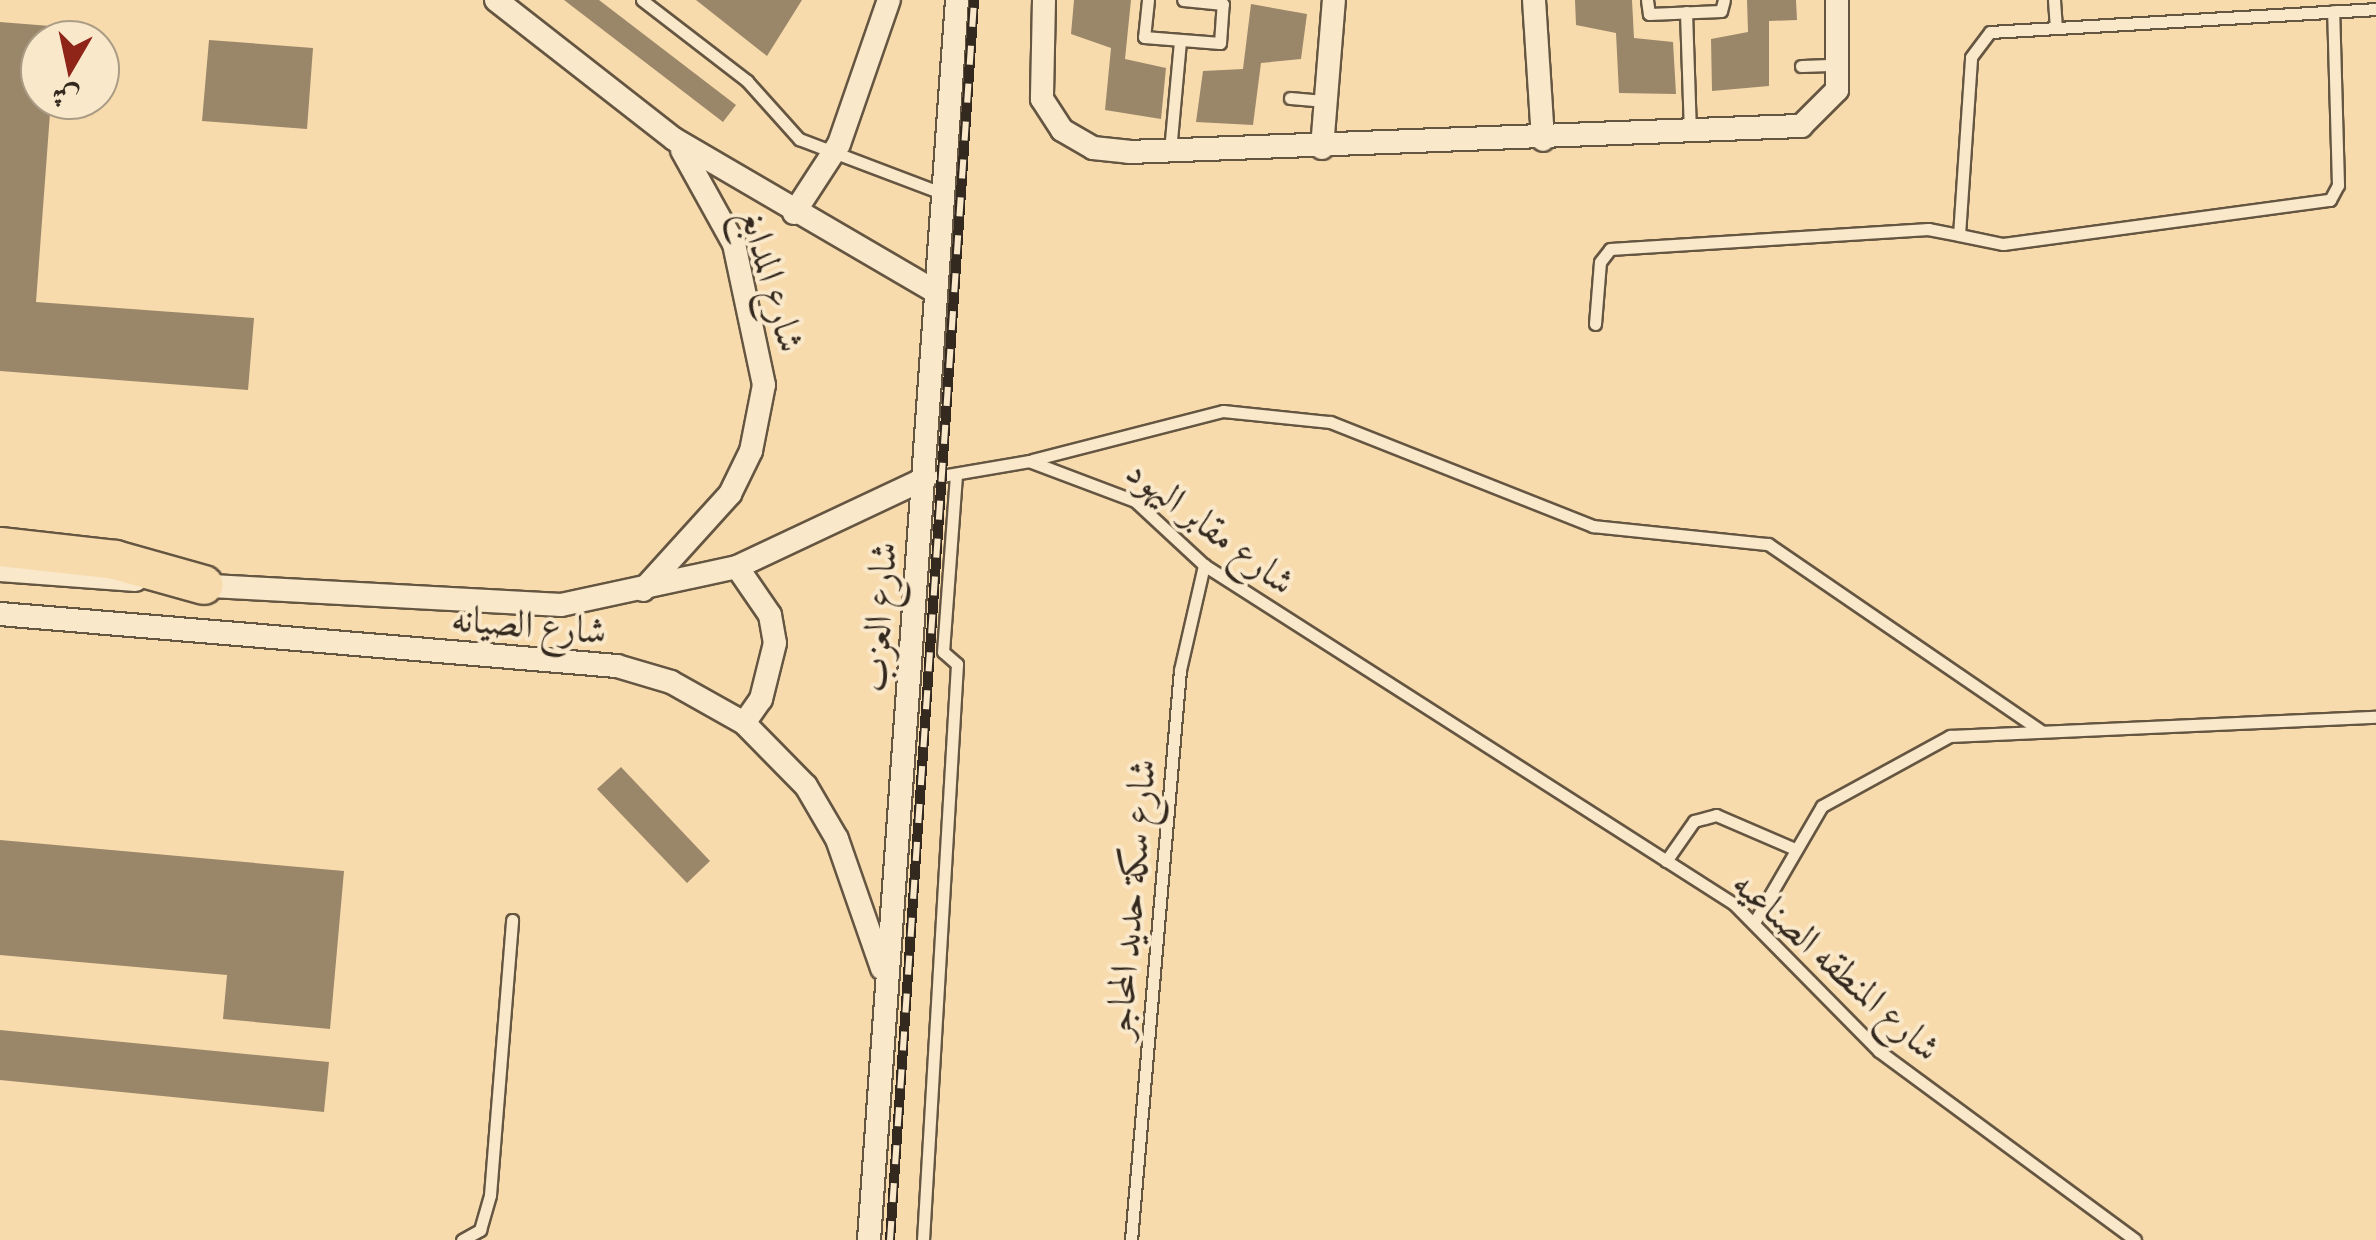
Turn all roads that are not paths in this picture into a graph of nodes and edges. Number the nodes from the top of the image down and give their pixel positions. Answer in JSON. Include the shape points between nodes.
{"nodes":[{"id":1,"x":496,"y":0,"type":"edge"},
{"id":2,"x":642,"y":0,"type":"edge"},
{"id":3,"x":890,"y":0,"type":"edge"},
{"id":4,"x":957,"y":0,"type":"edge"},
{"id":5,"x":1044,"y":0,"type":"edge"},
{"id":6,"x":1148,"y":0,"type":"edge"},
{"id":7,"x":1183,"y":0,"type":"edge"},
{"id":8,"x":1334,"y":0,"type":"edge"},
{"id":9,"x":1534,"y":0,"type":"edge"},
{"id":10,"x":1647,"y":0,"type":"edge"},
{"id":11,"x":1724,"y":0,"type":"edge"},
{"id":12,"x":1837,"y":0,"type":"edge"},
{"id":13,"x":2054,"y":0,"type":"edge"},
{"id":14,"x":2376,"y":9,"type":"edge"},
{"id":15,"x":2334,"y":11,"type":"junction"},
{"id":16,"x":1686,"y":12,"type":"junction"},
{"id":17,"x":2056,"y":28,"type":"junction"},
{"id":18,"x":1180,"y":41,"type":"junction"},
{"id":19,"x":1841,"y":64,"type":"junction"},
{"id":20,"x":1801,"y":66,"type":"dead end"},
{"id":21,"x":1290,"y":98,"type":"dead end"},
{"id":22,"x":1326,"y":101,"type":"junction"},
{"id":23,"x":1690,"y":134,"type":"junction"},
{"id":24,"x":674,"y":139,"type":"junction"},
{"id":25,"x":1543,"y":140,"type":"junction"},
{"id":26,"x":1322,"y":148,"type":"junction"},
{"id":27,"x":1170,"y":151,"type":"junction"},
{"id":28,"x":831,"y":157,"type":"junction"},
{"id":29,"x":940,"y":193,"type":"junction"},
{"id":30,"x":794,"y":213,"type":"junction"},
{"id":31,"x":1959,"y":235,"type":"junction"},
{"id":32,"x":932,"y":290,"type":"junction"},
{"id":33,"x":1595,"y":324,"type":"dead end"},
{"id":34,"x":1029,"y":461,"type":"junction"},
{"id":35,"x":956,"y":474,"type":"junction"},
{"id":36,"x":924,"y":479,"type":"junction"},
{"id":37,"x":0,"y":547,"type":"edge"},
{"id":38,"x":1204,"y":566,"type":"junction"},
{"id":39,"x":737,"y":567,"type":"junction"},
{"id":40,"x":0,"y":570,"type":"edge"},
{"id":41,"x":204,"y":586,"type":"junction"},
{"id":42,"x":642,"y":592,"type":"junction"},
{"id":43,"x":0,"y":614,"type":"edge"},
{"id":44,"x":1337,"y":652,"type":"joint"},
{"id":45,"x":2376,"y":717,"type":"edge"},
{"id":46,"x":744,"y":722,"type":"junction"},
{"id":47,"x":2040,"y":730,"type":"junction"},
{"id":48,"x":1795,"y":849,"type":"junction"},
{"id":49,"x":1666,"y":861,"type":"junction"},
{"id":50,"x":512,"y":920,"type":"dead end"},
{"id":51,"x":1756,"y":921,"type":"junction"},
{"id":52,"x":886,"y":978,"type":"junction"},
{"id":53,"x":462,"y":1240,"type":"edge"},
{"id":54,"x":869,"y":1240,"type":"edge"},
{"id":55,"x":923,"y":1240,"type":"edge"},
{"id":56,"x":1131,"y":1240,"type":"edge"},
{"id":57,"x":2135,"y":1240,"type":"edge"}],
"edges":[{"from":1,"to":24,"type":"street","name":"شارع المدابغ"},
{"from":2,"to":28,"type":"lane"},
{"from":3,"to":28,"type":"street"},
{"from":4,"to":29,"type":"street","name":"شارع العزب"},
{"from":5,"to":27,"type":"street","via":[[1042,99],[1062,130],[1093,148]]},
{"from":6,"to":18,"type":"lane","via":[[1144,37]]},
{"from":7,"to":18,"type":"lane","via":[[1224,6],[1220,43]]},
{"from":8,"to":22,"type":"street"},
{"from":9,"to":25,"type":"street"},
{"from":10,"to":16,"type":"lane","via":[[1649,14]]},
{"from":11,"to":16,"type":"lane","via":[[1721,11]]},
{"from":12,"to":19,"type":"street"},
{"from":13,"to":17,"type":"lane"},
{"from":14,"to":15,"type":"lane"},
{"from":15,"to":17,"type":"lane"},
{"from":15,"to":31,"type":"lane","via":[[2338,184],[2330,200],[2003,244]]},
{"from":16,"to":23,"type":"lane"},
{"from":17,"to":31,"type":"lane","via":[[1990,32],[1974,44]]},
{"from":18,"to":27,"type":"lane"},
{"from":19,"to":20,"type":"lane"},
{"from":19,"to":23,"type":"street","via":[[1824,112],[1802,126]]},
{"from":21,"to":22,"type":"lane"},
{"from":22,"to":26,"type":"street"},
{"from":23,"to":25,"type":"street"},
{"from":24,"to":30,"type":"street","name":"شارع المدابغ"},
{"from":24,"to":42,"type":"street","name":"شارع المدابغ","via":[[734,244],[764,385],[751,451],[730,494]]},
{"from":25,"to":26,"type":"street"},
{"from":26,"to":27,"type":"street"},
{"from":28,"to":29,"type":"lane"},
{"from":28,"to":30,"type":"street"},
{"from":29,"to":32,"type":"street","name":"شارع العزب"},
{"from":30,"to":32,"type":"street","name":"شارع المدابغ"},
{"from":31,"to":33,"type":"lane","via":[[1928,229],[1610,249],[1600,262]]},
{"from":32,"to":36,"type":"street","name":"شارع العزب"},
{"from":34,"to":35,"type":"lane"},
{"from":34,"to":38,"type":"lane","name":"شارع مقابر اليهود","via":[[1134,501]]},
{"from":34,"to":47,"type":"lane","via":[[1223,411],[1330,422],[1594,526],[1768,544]]},
{"from":35,"to":36,"type":"lane"},
{"from":35,"to":55,"type":"lane","via":[[943,652],[957,664]]},
{"from":36,"to":39,"type":"street","name":"شارع الصيانه"},
{"from":36,"to":52,"type":"street","name":"شارع العزب"},
{"from":37,"to":41,"type":"highway","via":[[115,560]]},
{"from":38,"to":44,"type":"lane","name":"شارع مقابر اليهود"},
{"from":38,"to":56,"type":"lane","name":"شارع سكة حديد المحاجر","via":[[1180,670]]},
{"from":39,"to":42,"type":"street","name":"شارع الصيانه"},
{"from":39,"to":46,"type":"street","via":[[770,615],[774,643],[761,699]]},
{"from":40,"to":41,"type":"street","name":"شارع الصيانه"},
{"from":41,"to":42,"type":"street","name":"شارع الصيانه","via":[[520,610]]},
{"from":43,"to":46,"type":"street","name":"شارع الصيانه","via":[[617,666],[684,688]]},
{"from":44,"to":49,"type":"lane","name":"شارع المنطقه الصناعيه"},
{"from":45,"to":47,"type":"lane"},
{"from":46,"to":52,"type":"street","name":"شارع الصيانه","via":[[822,811]]},
{"from":47,"to":48,"type":"lane","via":[[1950,736],[1900,760],[1822,806]]},
{"from":48,"to":49,"type":"lane","via":[[1716,815],[1694,822]]},
{"from":48,"to":51,"type":"lane"},
{"from":49,"to":51,"type":"lane","name":"شارع المنطقه الصناعيه"},
{"from":50,"to":53,"type":"lane","via":[[490,1195],[480,1230]]},
{"from":51,"to":57,"type":"lane","name":"شارع المنطقه الصناعيه","via":[[1879,1050]]},
{"from":52,"to":54,"type":"street","name":"شارع العزب"}]}
